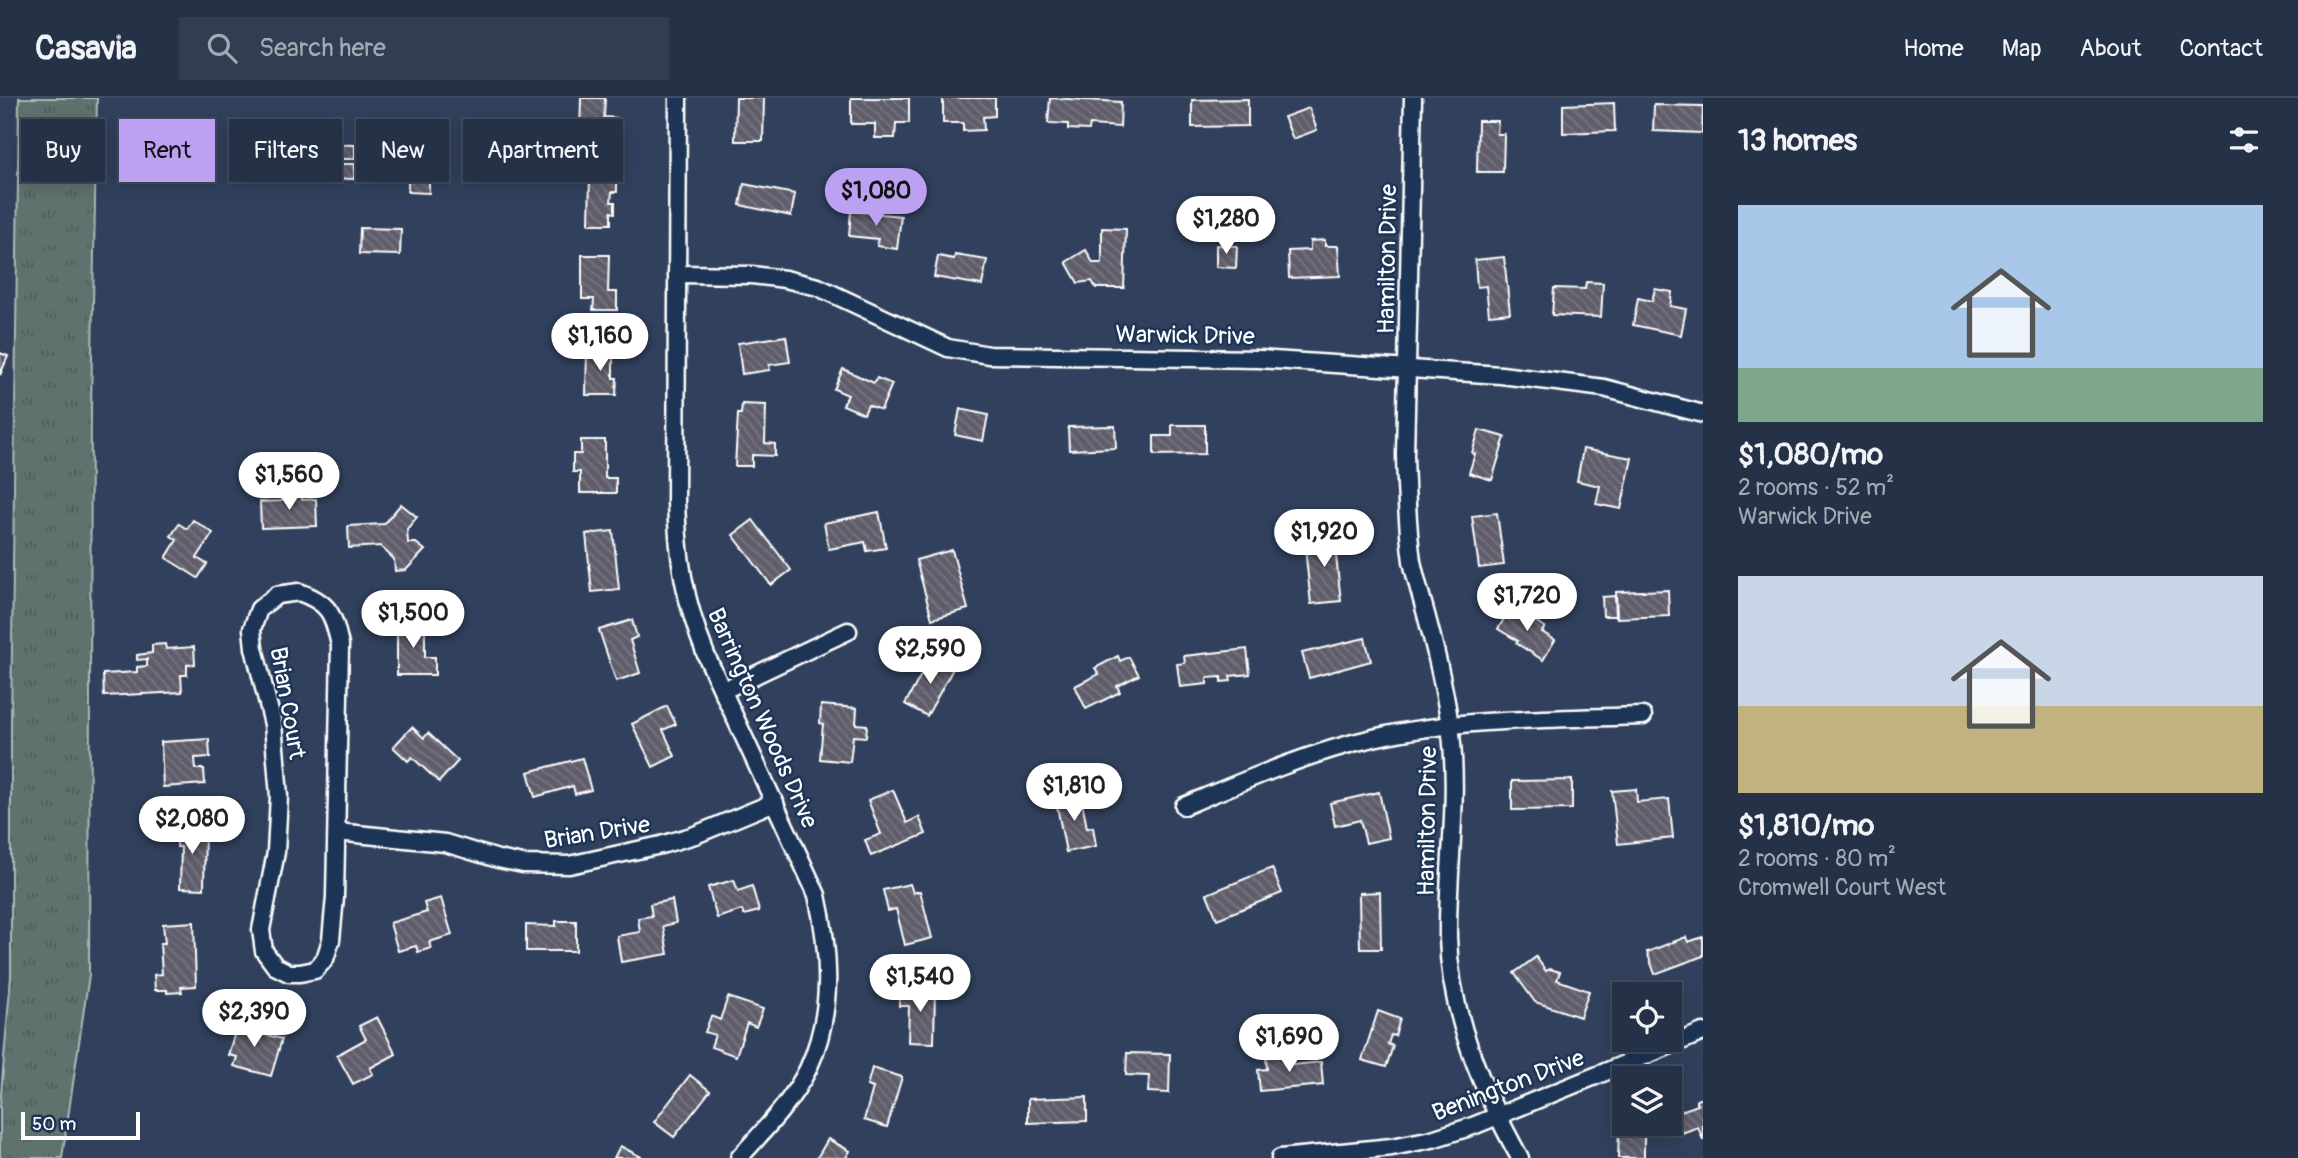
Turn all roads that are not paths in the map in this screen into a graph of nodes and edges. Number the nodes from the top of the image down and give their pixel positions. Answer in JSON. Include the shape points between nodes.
{"nodes":[{"id":1,"x":678,"y":98,"type":"edge"},
{"id":2,"x":1413,"y":98,"type":"edge"},
{"id":3,"x":677,"y":274,"type":"junction"},
{"id":4,"x":1406,"y":369,"type":"junction"},
{"id":5,"x":1703,"y":414,"type":"edge"},
{"id":6,"x":848,"y":631,"type":"dead end"},
{"id":7,"x":724,"y":690,"type":"junction"},
{"id":8,"x":1643,"y":716,"type":"dead end"},
{"id":9,"x":1450,"y":726,"type":"junction"},
{"id":10,"x":775,"y":802,"type":"junction"},
{"id":11,"x":1184,"y":806,"type":"dead end"},
{"id":12,"x":337,"y":832,"type":"junction"},
{"id":13,"x":1703,"y":1032,"type":"edge"},
{"id":14,"x":1499,"y":1116,"type":"junction"},
{"id":15,"x":739,"y":1158,"type":"edge"},
{"id":16,"x":1280,"y":1158,"type":"edge"},
{"id":17,"x":1520,"y":1158,"type":"edge"}],
"edges":[{"from":1,"to":3,"type":"street","name":"Barrington Woods Drive"},
{"from":2,"to":4,"type":"street","name":"Hamilton Drive"},
{"from":3,"to":4,"type":"street","name":"Warwick Drive","via":[[752,275],[818,287],[948,348],[989,355],[1259,359]]},
{"from":3,"to":7,"type":"street","name":"Barrington Woods Drive","via":[[678,548],[691,618]]},
{"from":4,"to":5,"type":"street","name":"Warwick Drive","via":[[1604,388]]},
{"from":4,"to":9,"type":"street","name":"Hamilton Drive","via":[[1406,496],[1413,563]]},
{"from":6,"to":7,"type":"street"},
{"from":7,"to":10,"type":"street","name":"Barrington Woods Drive"},
{"from":8,"to":9,"type":"street"},
{"from":9,"to":11,"type":"street","via":[[1324,751]]},
{"from":9,"to":14,"type":"street","name":"Hamilton Drive","via":[[1454,799],[1451,974],[1461,1022]]},
{"from":10,"to":12,"type":"street","name":"Brian Drive","via":[[695,835],[569,865],[523,864],[445,843]]},
{"from":10,"to":15,"type":"street","name":"Barrington Woods Drive","via":[[817,895],[826,935],[828,986],[825,1014],[808,1068],[776,1117]]},
{"from":12,"to":12,"type":"street","name":"Brian Court","via":[[340,645],[333,616],[319,599],[299,592],[277,595],[259,609],[252,629],[273,724],[279,796],[276,852],[261,930],[264,951],[275,966],[289,973],[315,970],[331,940]]},
{"from":13,"to":14,"type":"street","name":"Benington Drive"},
{"from":14,"to":16,"type":"street","name":"Benington Drive","via":[[1392,1147]]},
{"from":14,"to":17,"type":"street","name":"Hamilton Drive"}]}
